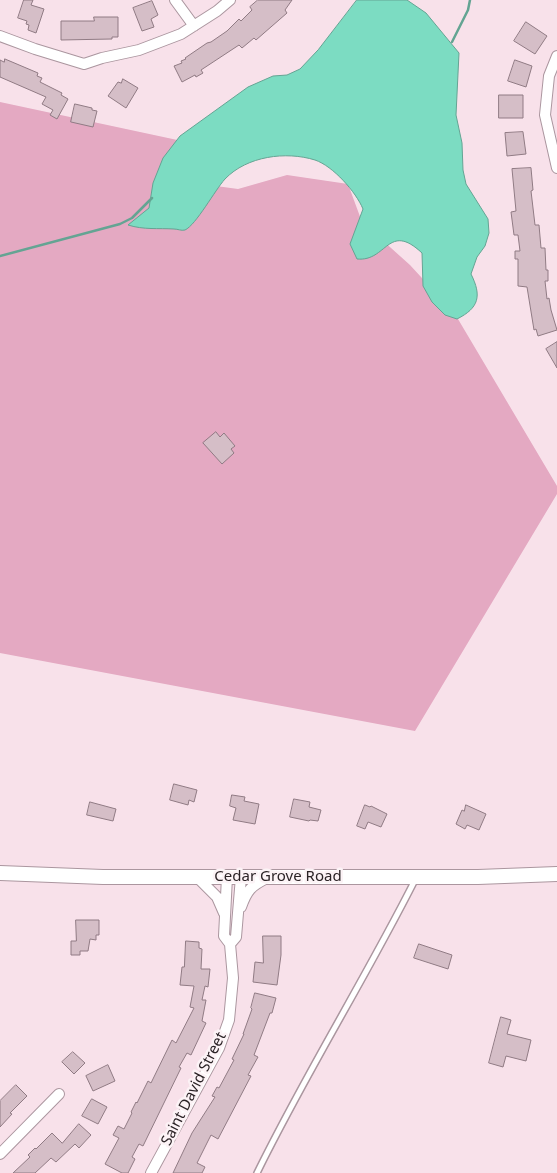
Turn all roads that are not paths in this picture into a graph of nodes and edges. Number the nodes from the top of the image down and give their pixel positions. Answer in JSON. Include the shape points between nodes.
{"nodes":[{"id":1,"x":175,"y":0,"type":"edge"},
{"id":2,"x":230,"y":0,"type":"edge"},
{"id":3,"x":194,"y":26,"type":"junction"},
{"id":4,"x":0,"y":36,"type":"edge"},
{"id":5,"x":557,"y":56,"type":"edge"},
{"id":6,"x":557,"y":168,"type":"edge"},
{"id":7,"x":0,"y":873,"type":"edge"},
{"id":8,"x":557,"y":874,"type":"edge"},
{"id":9,"x":197,"y":877,"type":"junction"},
{"id":10,"x":234,"y":877,"type":"junction"},
{"id":11,"x":270,"y":877,"type":"junction"},
{"id":12,"x":416,"y":877,"type":"junction"},
{"id":13,"x":225,"y":916,"type":"junction"},
{"id":14,"x":237,"y":917,"type":"junction"},
{"id":15,"x":230,"y":944,"type":"junction"},
{"id":16,"x":59,"y":1094,"type":"dead end"},
{"id":17,"x":0,"y":1154,"type":"edge"},
{"id":18,"x":151,"y":1173,"type":"edge"},
{"id":19,"x":257,"y":1173,"type":"edge"}],
"edges":[{"from":1,"to":3,"type":"street"},
{"from":2,"to":3,"type":"street"},
{"from":3,"to":4,"type":"street","via":[[139,50],[84,64]]},
{"from":5,"to":6,"type":"street","via":[[550,76],[545,115]]},
{"from":7,"to":9,"type":"main road","name":"Cedar Grove Road"},
{"from":8,"to":12,"type":"main road","name":"Cedar Grove Road"},
{"from":9,"to":10,"type":"main road","name":"Cedar Grove Road"},
{"from":9,"to":13,"type":"street","via":[[218,896]]},
{"from":10,"to":11,"type":"main road","name":"Cedar Grove Road"},
{"from":10,"to":13,"type":"street","name":"Saint David Street"},
{"from":10,"to":14,"type":"street","name":"Saint David Street"},
{"from":11,"to":12,"type":"main road","name":"Cedar Grove Road"},
{"from":11,"to":14,"type":"street","via":[[248,890]]},
{"from":12,"to":19,"type":"lane"},
{"from":13,"to":15,"type":"street","name":"Saint David Street","via":[[224,936]]},
{"from":14,"to":15,"type":"street","name":"Saint David Street","via":[[236,937]]},
{"from":15,"to":18,"type":"street","name":"Saint David Street","via":[[229,1020],[219,1048]]},
{"from":16,"to":17,"type":"street"}]}
